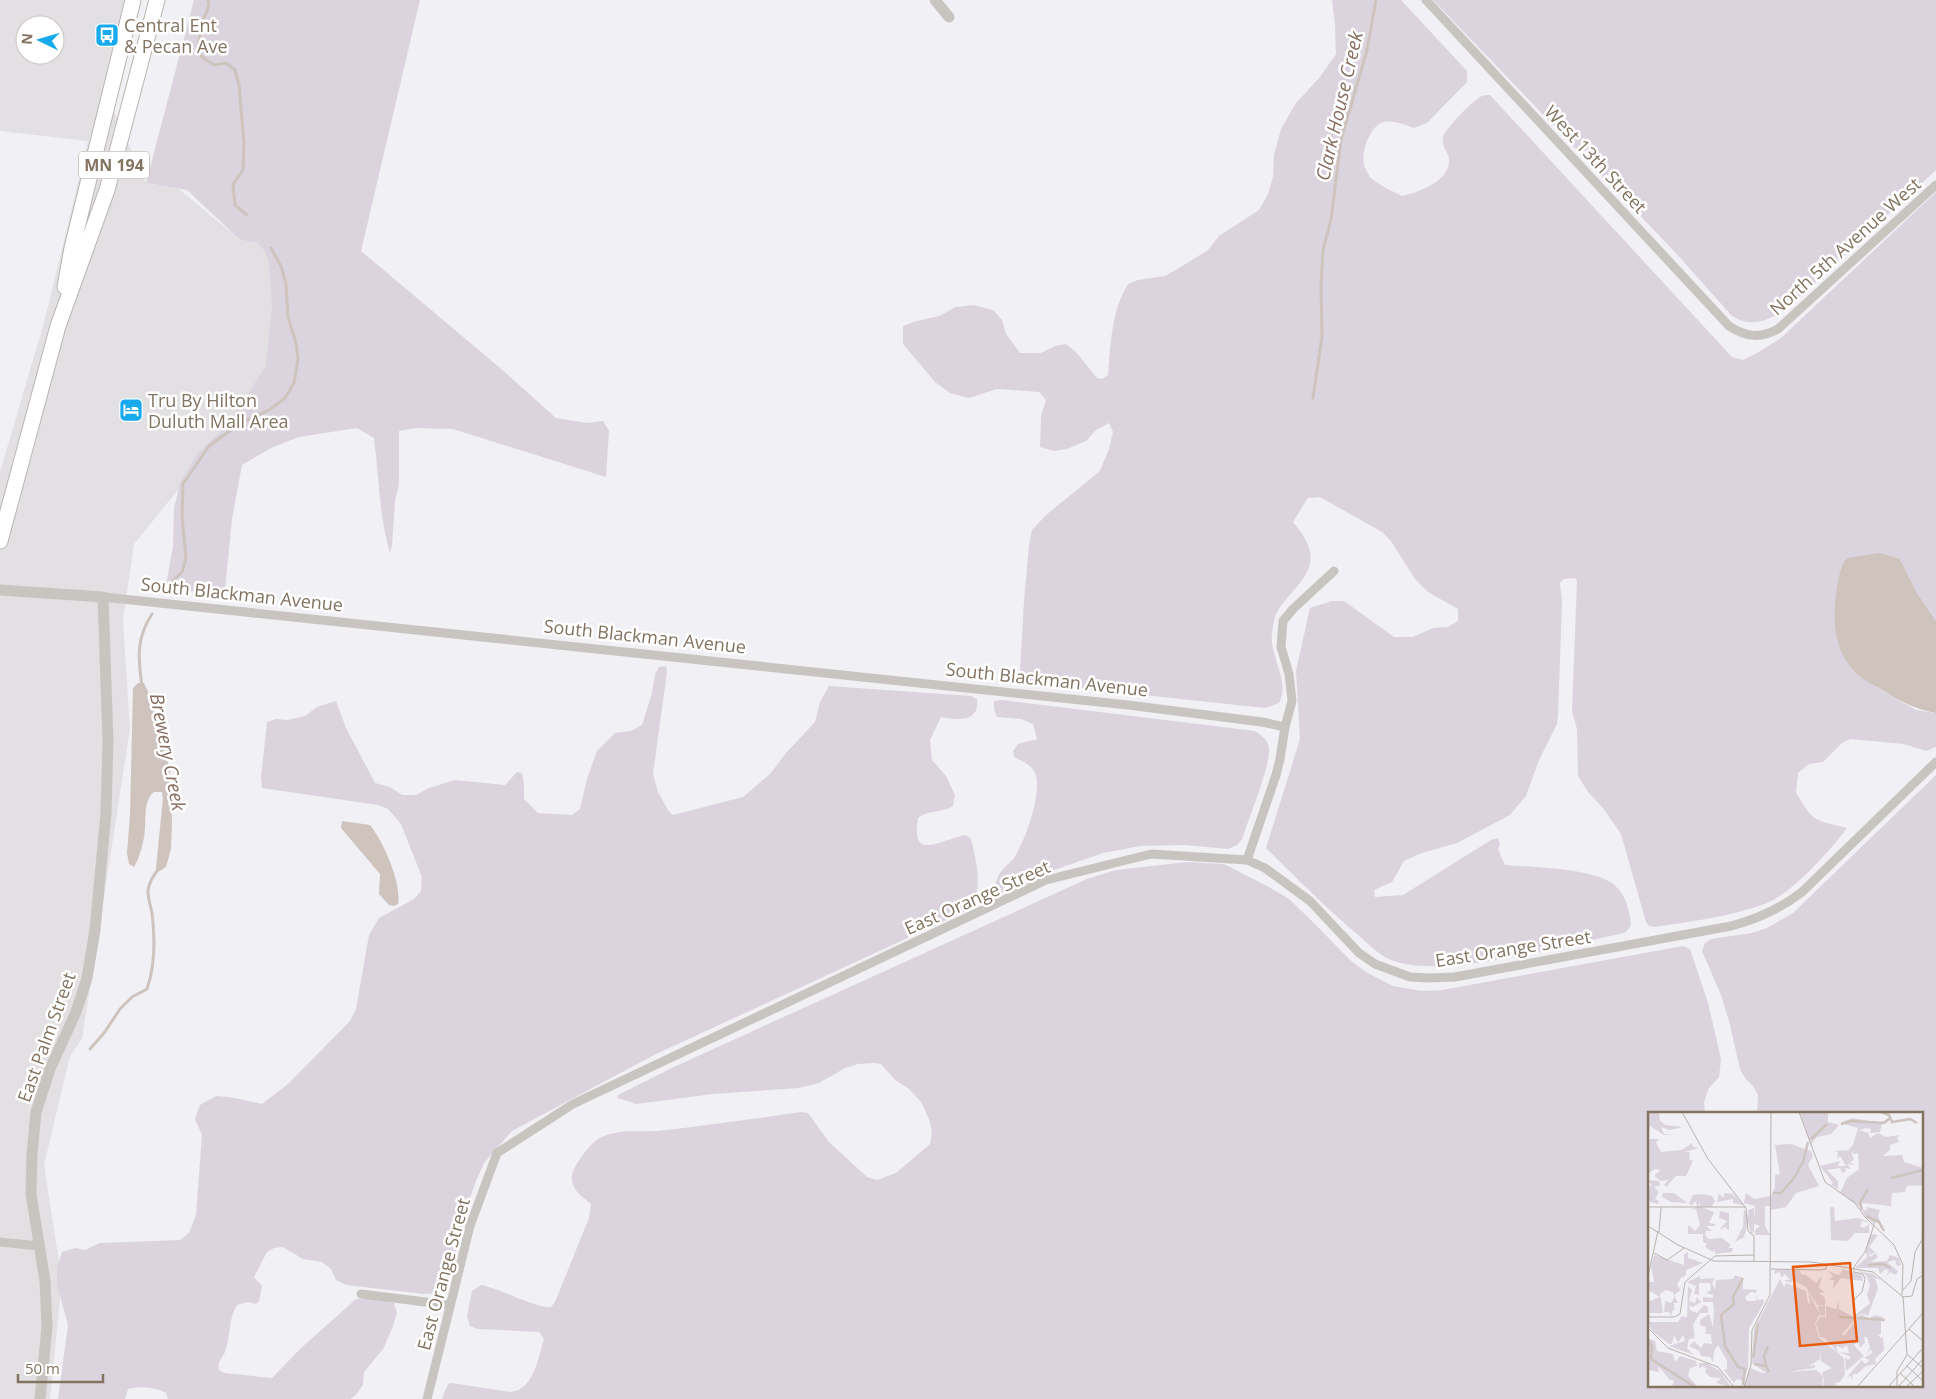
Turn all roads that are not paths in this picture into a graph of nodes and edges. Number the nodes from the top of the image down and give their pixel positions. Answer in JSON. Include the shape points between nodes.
{"nodes":[{"id":1,"x":133,"y":0,"type":"edge"},
{"id":2,"x":157,"y":0,"type":"edge"},
{"id":3,"x":935,"y":0,"type":"edge"},
{"id":4,"x":1426,"y":0,"type":"edge"},
{"id":5,"x":949,"y":17,"type":"dead end"},
{"id":6,"x":1936,"y":185,"type":"edge"},
{"id":7,"x":58,"y":326,"type":"junction"},
{"id":8,"x":1746,"y":335,"type":"joint"},
{"id":9,"x":0,"y":540,"type":"edge"},
{"id":10,"x":1334,"y":571,"type":"dead end"},
{"id":11,"x":0,"y":590,"type":"edge"},
{"id":12,"x":103,"y":596,"type":"junction"},
{"id":13,"x":1284,"y":727,"type":"junction"},
{"id":14,"x":1936,"y":762,"type":"edge"},
{"id":15,"x":1247,"y":860,"type":"junction"},
{"id":16,"x":0,"y":1242,"type":"edge"},
{"id":17,"x":39,"y":1246,"type":"junction"},
{"id":18,"x":361,"y":1294,"type":"dead end"},
{"id":19,"x":450,"y":1305,"type":"junction"},
{"id":20,"x":40,"y":1399,"type":"edge"},
{"id":21,"x":427,"y":1399,"type":"edge"}],
"edges":[{"from":1,"to":7,"type":"highway","number":"MN 194","via":[[72,248]]},
{"from":2,"to":7,"type":"highway","number":"MN 194","via":[[107,190]]},
{"from":3,"to":5,"type":"street"},
{"from":4,"to":8,"type":"street","name":"West 13th Street","via":[[1729,326]]},
{"from":6,"to":8,"type":"street","name":"North 5th Avenue West","via":[[1778,329],[1761,336]]},
{"from":7,"to":9,"type":"highway","number":"MN 194"},
{"from":10,"to":13,"type":"street","via":[[1283,621],[1281,647],[1292,701]]},
{"from":11,"to":12,"type":"street","name":"South Blackman Avenue"},
{"from":12,"to":13,"type":"street","name":"South Blackman Avenue","via":[[1119,704]]},
{"from":12,"to":17,"type":"street","name":"East Palm Street","via":[[108,742],[106,814],[95,930],[87,978],[76,1012],[50,1069],[36,1112],[31,1194]]},
{"from":13,"to":15,"type":"street","via":[[1276,775]]},
{"from":14,"to":15,"type":"street","name":"East Orange Street","via":[[1802,892],[1766,915],[1731,926],[1473,975],[1410,977],[1375,964],[1359,953],[1310,901],[1284,880]]},
{"from":15,"to":19,"type":"street","name":"East Orange Street","via":[[1151,854],[1046,880],[573,1104],[497,1153],[470,1226]]},
{"from":16,"to":17,"type":"street"},
{"from":17,"to":20,"type":"street","name":"East Palm Street","via":[[45,1281],[47,1327]]},
{"from":18,"to":19,"type":"street"},
{"from":19,"to":21,"type":"street","name":"East Orange Street"}]}
